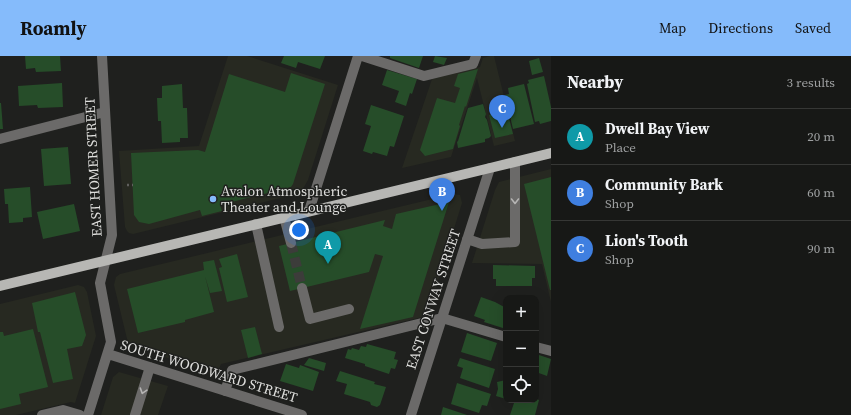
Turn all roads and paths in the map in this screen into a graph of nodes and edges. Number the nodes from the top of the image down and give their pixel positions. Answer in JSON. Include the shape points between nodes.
{"nodes":[{"id":1,"x":102,"y":56,"type":"edge"},
{"id":2,"x":358,"y":56,"type":"edge"},
{"id":3,"x":362,"y":56,"type":"edge"},
{"id":4,"x":476,"y":56,"type":"edge"},
{"id":5,"x":105,"y":112,"type":"junction"},
{"id":6,"x":0,"y":139,"type":"edge"},
{"id":7,"x":551,"y":152,"type":"edge"},
{"id":8,"x":515,"y":162,"type":"junction"},
{"id":9,"x":490,"y":168,"type":"junction"},
{"id":10,"x":127,"y":185,"type":"dead end"},
{"id":11,"x":133,"y":185,"type":"dead end"},
{"id":12,"x":308,"y":211,"type":"junction"},
{"id":13,"x":284,"y":217,"type":"junction"},
{"id":14,"x":256,"y":224,"type":"junction"},
{"id":15,"x":467,"y":240,"type":"junction"},
{"id":16,"x":291,"y":244,"type":"tunnel mouth"},
{"id":17,"x":106,"y":260,"type":"junction"},
{"id":18,"x":0,"y":286,"type":"edge"},
{"id":19,"x":302,"y":288,"type":"tunnel mouth"},
{"id":20,"x":349,"y":309,"type":"dead end"},
{"id":21,"x":442,"y":318,"type":"junction"},
{"id":22,"x":279,"y":327,"type":"dead end"},
{"id":23,"x":503,"y":337,"type":"edge"},
{"id":24,"x":539,"y":348,"type":"edge"},
{"id":25,"x":551,"y":352,"type":"edge"},
{"id":26,"x":108,"y":354,"type":"junction"},
{"id":27,"x":150,"y":368,"type":"junction"},
{"id":28,"x":226,"y":391,"type":"junction"},
{"id":29,"x":42,"y":415,"type":"edge"},
{"id":30,"x":80,"y":415,"type":"edge"},
{"id":31,"x":88,"y":415,"type":"edge"},
{"id":32,"x":135,"y":415,"type":"edge"},
{"id":33,"x":302,"y":415,"type":"edge"},
{"id":34,"x":411,"y":415,"type":"edge"}],
"edges":[{"from":1,"to":5,"type":"street","name":"EAST HOMER STREET"},
{"from":2,"to":12,"type":"street"},
{"from":3,"to":4,"type":"street","via":[[424,76],[474,64]]},
{"from":5,"to":6,"type":"street"},
{"from":5,"to":17,"type":"street","name":"EAST HOMER STREET","via":[[112,235]]},
{"from":7,"to":8,"type":"main road"},
{"from":8,"to":9,"type":"main road"},
{"from":8,"to":15,"type":"street","one_way":true,"via":[[515,242],[482,244]]},
{"from":9,"to":12,"type":"main road"},
{"from":9,"to":15,"type":"street","name":"EAST CONWAY STREET"},
{"from":10,"to":11,"type":"path"},
{"from":12,"to":13,"type":"main road"},
{"from":13,"to":14,"type":"main road"},
{"from":13,"to":16,"type":"street"},
{"from":14,"to":17,"type":"main road"},
{"from":14,"to":22,"type":"street"},
{"from":15,"to":21,"type":"street","name":"EAST CONWAY STREET"},
{"from":17,"to":18,"type":"main road"},
{"from":17,"to":26,"type":"street","name":"EAST HOMER STREET","via":[[100,283],[111,342]]},
{"from":19,"to":20,"type":"street","via":[[310,319]]},
{"from":21,"to":23,"type":"street"},
{"from":21,"to":28,"type":"street","via":[[232,370]]},
{"from":21,"to":34,"type":"street","name":"EAST CONWAY STREET"},
{"from":24,"to":25,"type":"street"},
{"from":26,"to":27,"type":"street","name":"SOUTH WOODWARD STREET"},
{"from":26,"to":31,"type":"street","name":"EAST HOMER STREET"},
{"from":27,"to":28,"type":"street","name":"SOUTH WOODWARD STREET"},
{"from":27,"to":32,"type":"street","one_way":true},
{"from":28,"to":33,"type":"street","name":"SOUTH WOODWARD STREET"},
{"from":29,"to":30,"type":"street","via":[[64,410]]}]}
